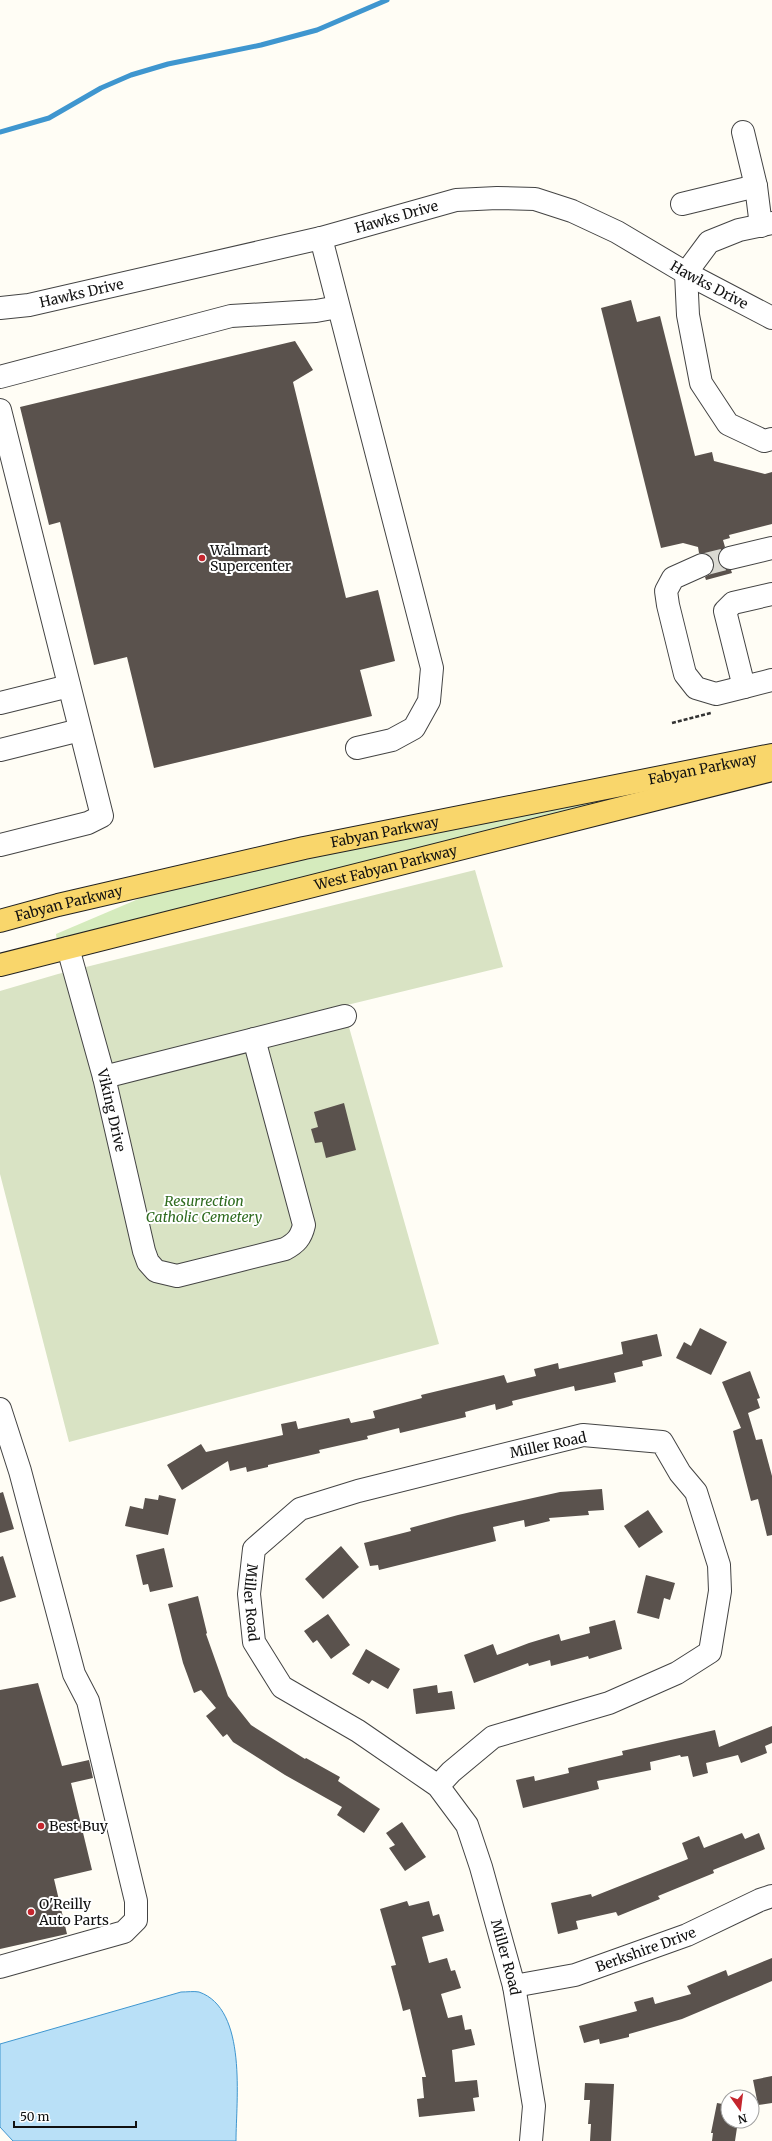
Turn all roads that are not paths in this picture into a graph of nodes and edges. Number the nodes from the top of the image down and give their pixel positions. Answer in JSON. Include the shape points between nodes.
{"nodes":[{"id":1,"x":743,"y":132,"type":"dead end"},
{"id":2,"x":756,"y":186,"type":"junction"},
{"id":3,"x":682,"y":204,"type":"dead end"},
{"id":4,"x":768,"y":228,"type":"edge"},
{"id":5,"x":321,"y":238,"type":"junction"},
{"id":6,"x":686,"y":273,"type":"junction"},
{"id":7,"x":338,"y":307,"type":"junction"},
{"id":8,"x":0,"y":308,"type":"edge"},
{"id":9,"x":772,"y":318,"type":"edge"},
{"id":10,"x":0,"y":376,"type":"edge"},
{"id":11,"x":0,"y":410,"type":"edge"},
{"id":12,"x":772,"y":439,"type":"edge"},
{"id":13,"x":772,"y":548,"type":"edge"},
{"id":14,"x":730,"y":558,"type":"tunnel mouth"},
{"id":15,"x":702,"y":565,"type":"tunnel mouth"},
{"id":16,"x":772,"y":594,"type":"edge"},
{"id":17,"x":772,"y":680,"type":"edge"},
{"id":18,"x":69,"y":686,"type":"junction"},
{"id":19,"x":744,"y":687,"type":"junction"},
{"id":20,"x":0,"y":703,"type":"edge"},
{"id":21,"x":80,"y":730,"type":"junction"},
{"id":22,"x":356,"y":748,"type":"dead end"},
{"id":23,"x":0,"y":750,"type":"edge"},
{"id":24,"x":772,"y":755,"type":"edge"},
{"id":25,"x":772,"y":770,"type":"edge"},
{"id":26,"x":0,"y":845,"type":"edge"},
{"id":27,"x":0,"y":921,"type":"edge"},
{"id":28,"x":68,"y":948,"type":"junction"},
{"id":29,"x":0,"y":965,"type":"edge"},
{"id":30,"x":345,"y":1016,"type":"dead end"},
{"id":31,"x":254,"y":1039,"type":"junction"},
{"id":32,"x":104,"y":1077,"type":"junction"},
{"id":33,"x":0,"y":1409,"type":"edge"},
{"id":34,"x":438,"y":1786,"type":"junction"},
{"id":35,"x":772,"y":1896,"type":"edge"},
{"id":36,"x":0,"y":1967,"type":"edge"},
{"id":37,"x":514,"y":1986,"type":"junction"},
{"id":38,"x":531,"y":2141,"type":"edge"}],
"edges":[{"from":1,"to":2,"type":"street"},
{"from":2,"to":3,"type":"street"},
{"from":2,"to":4,"type":"street"},
{"from":4,"to":6,"type":"street","via":[[739,230],[709,242]]},
{"from":5,"to":6,"type":"street","name":"Hawks Drive","via":[[456,200],[535,199],[572,210]]},
{"from":5,"to":7,"type":"street"},
{"from":5,"to":8,"type":"street","name":"Hawks Drive","via":[[29,306]]},
{"from":6,"to":9,"type":"street","name":"Hawks Drive"},
{"from":6,"to":12,"type":"street","via":[[688,315],[701,383],[728,424],[764,440]]},
{"from":7,"to":10,"type":"street","via":[[316,311],[231,316]]},
{"from":7,"to":22,"type":"street","via":[[432,668],[429,701],[414,728],[392,740]]},
{"from":11,"to":18,"type":"street"},
{"from":13,"to":14,"type":"street"},
{"from":15,"to":19,"type":"street","via":[[674,578],[666,591],[685,674],[696,688],[716,694]]},
{"from":16,"to":19,"type":"street","via":[[733,603],[725,611]]},
{"from":17,"to":19,"type":"street"},
{"from":18,"to":20,"type":"street"},
{"from":18,"to":21,"type":"street"},
{"from":21,"to":23,"type":"street"},
{"from":21,"to":26,"type":"street","via":[[102,816],[88,823]]},
{"from":24,"to":27,"type":"main road","name":"Fabyan Parkway","via":[[304,848],[58,905]]},
{"from":25,"to":28,"type":"main road","name":"West Fabyan Parkway"},
{"from":28,"to":29,"type":"main road","name":"West Fabyan Parkway"},
{"from":28,"to":32,"type":"street","name":"Viking Drive"},
{"from":30,"to":31,"type":"street"},
{"from":31,"to":32,"type":"street"},
{"from":31,"to":32,"type":"street","name":"Viking Drive","via":[[304,1225],[302,1235],[285,1249],[197,1272],[177,1276],[156,1271],[148,1262]]},
{"from":33,"to":36,"type":"street","via":[[20,1470],[74,1674],[88,1701],[136,1901],[136,1920],[124,1932]]},
{"from":34,"to":34,"type":"street","name":"Miller Road","via":[[358,1731],[282,1687],[254,1642],[249,1594],[254,1549],[300,1509],[358,1491],[583,1435],[662,1442],[680,1473],[696,1492],[719,1565],[720,1591],[710,1652],[677,1673],[609,1703],[493,1737]]},
{"from":34,"to":37,"type":"street","name":"Miller Road","via":[[467,1825]]},
{"from":35,"to":37,"type":"street","name":"Berkshire Drive","via":[[687,1934],[575,1975]]},
{"from":37,"to":38,"type":"street","name":"Miller Road","via":[[534,2106]]}]}
